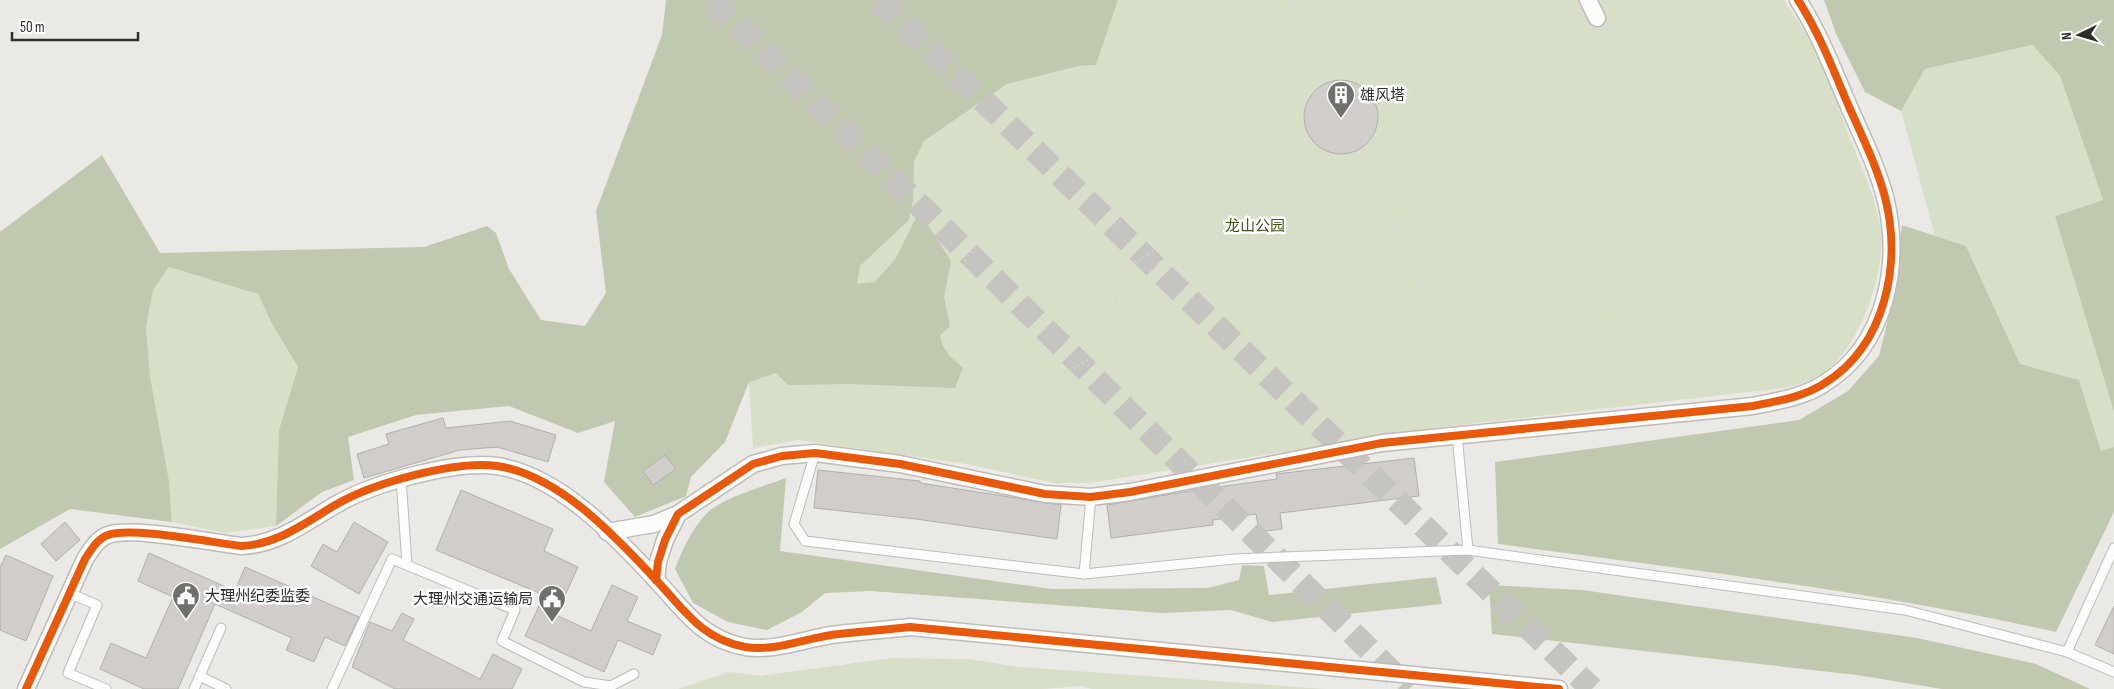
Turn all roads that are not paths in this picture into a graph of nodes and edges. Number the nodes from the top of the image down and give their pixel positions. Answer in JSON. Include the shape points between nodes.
{"nodes":[{"id":1,"x":1798,"y":0,"type":"edge"},
{"id":2,"x":1588,"y":1,"type":"edge"},
{"id":3,"x":1596,"y":18,"type":"dead end"},
{"id":4,"x":1457,"y":435,"type":"junction"},
{"id":5,"x":815,"y":453,"type":"junction"},
{"id":6,"x":401,"y":478,"type":"junction"},
{"id":7,"x":1091,"y":497,"type":"junction"},
{"id":8,"x":678,"y":514,"type":"junction"},
{"id":9,"x":607,"y":532,"type":"junction"},
{"id":10,"x":2114,"y":548,"type":"edge"},
{"id":11,"x":1468,"y":550,"type":"junction"},
{"id":12,"x":407,"y":565,"type":"junction"},
{"id":13,"x":1084,"y":574,"type":"junction"},
{"id":14,"x":656,"y":580,"type":"junction"},
{"id":15,"x":69,"y":593,"type":"junction"},
{"id":16,"x":221,"y":628,"type":"dead end"},
{"id":17,"x":2067,"y":652,"type":"junction"},
{"id":18,"x":2114,"y":672,"type":"edge"},
{"id":19,"x":634,"y":674,"type":"dead end"},
{"id":20,"x":200,"y":676,"type":"junction"},
{"id":21,"x":26,"y":689,"type":"edge"},
{"id":22,"x":106,"y":689,"type":"edge"},
{"id":23,"x":194,"y":689,"type":"edge"},
{"id":24,"x":226,"y":689,"type":"edge"},
{"id":25,"x":332,"y":689,"type":"edge"},
{"id":26,"x":1559,"y":689,"type":"edge"}],
"edges":[{"from":1,"to":4,"type":"street","via":[[1821,41],[1876,171],[1889,217],[1890,268],[1886,294],[1871,336],[1859,352],[1825,384],[1783,400],[1753,406]]},
{"from":2,"to":3,"type":"street"},
{"from":4,"to":7,"type":"street","via":[[1382,443]]},
{"from":4,"to":11,"type":"lane"},
{"from":5,"to":7,"type":"street","via":[[900,464],[1045,494]]},
{"from":5,"to":8,"type":"street","via":[[782,456],[753,464]]},
{"from":5,"to":13,"type":"lane","via":[[794,524],[805,541]]},
{"from":6,"to":9,"type":"street","via":[[481,465],[517,470],[558,491]]},
{"from":6,"to":12,"type":"lane"},
{"from":6,"to":15,"type":"street","via":[[356,495],[288,534],[255,545],[128,531],[108,535],[93,547]]},
{"from":7,"to":13,"type":"lane"},
{"from":8,"to":9,"type":"street","via":[[654,524]]},
{"from":8,"to":14,"type":"street","via":[[664,540]]},
{"from":9,"to":14,"type":"street"},
{"from":10,"to":17,"type":"lane"},
{"from":11,"to":13,"type":"lane","via":[[1234,559]]},
{"from":11,"to":17,"type":"lane","via":[[1905,610]]},
{"from":12,"to":19,"type":"lane","via":[[515,610],[502,640],[584,682],[612,686]]},
{"from":12,"to":25,"type":"lane","via":[[392,559]]},
{"from":14,"to":26,"type":"street","via":[[699,628],[716,638],[748,647],[787,645],[838,634],[910,627]]},
{"from":15,"to":21,"type":"street"},
{"from":15,"to":22,"type":"lane","via":[[96,604],[68,673]]},
{"from":16,"to":20,"type":"lane"},
{"from":17,"to":18,"type":"lane"},
{"from":20,"to":23,"type":"lane"},
{"from":20,"to":24,"type":"lane"}]}
